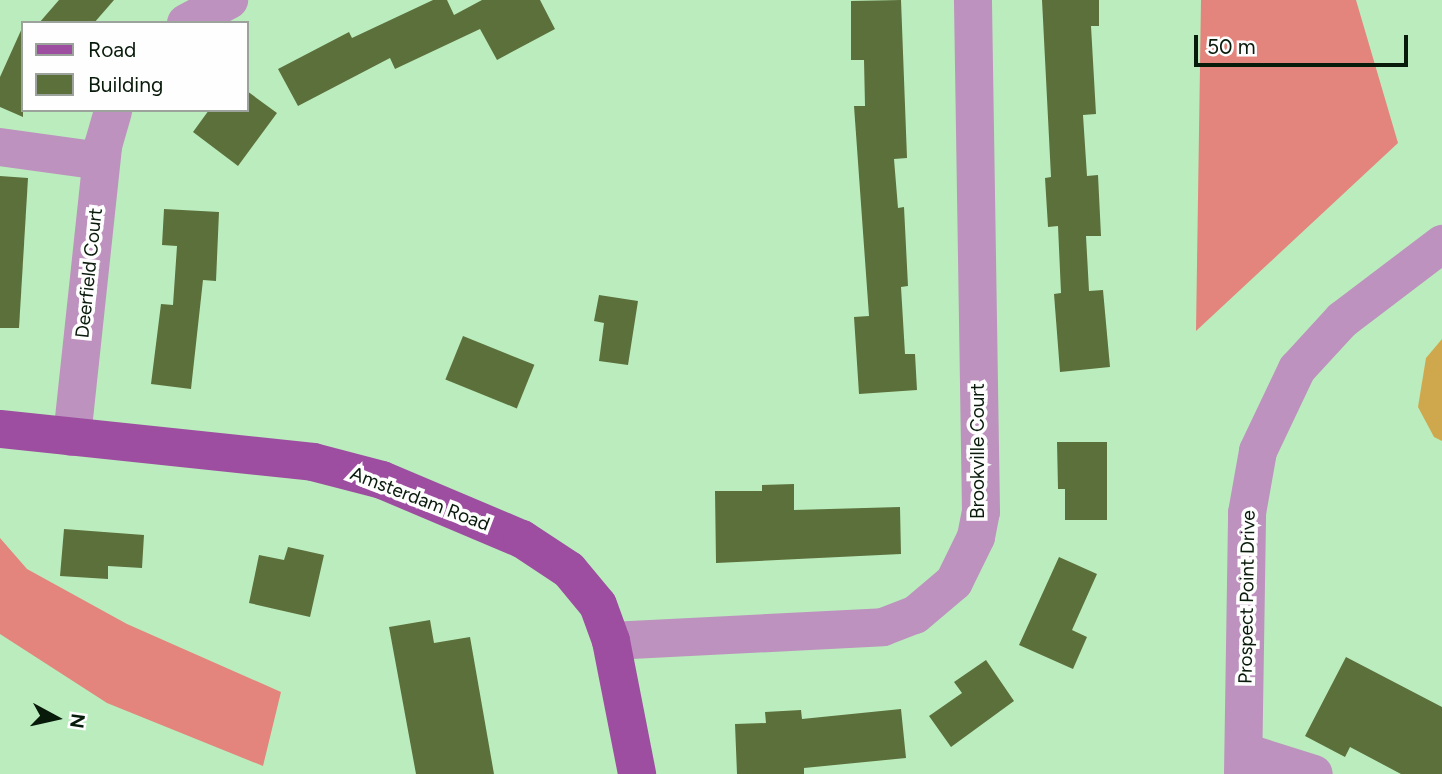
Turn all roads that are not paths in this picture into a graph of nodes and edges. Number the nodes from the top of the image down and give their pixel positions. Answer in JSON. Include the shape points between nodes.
{"nodes":[{"id":1,"x":229,"y":0,"type":"edge"},
{"id":2,"x":973,"y":0,"type":"edge"},
{"id":3,"x":190,"y":21,"type":"edge"},
{"id":4,"x":113,"y":112,"type":"edge"},
{"id":5,"x":0,"y":147,"type":"edge"},
{"id":6,"x":101,"y":161,"type":"junction"},
{"id":7,"x":1442,"y":244,"type":"edge"},
{"id":8,"x":0,"y":429,"type":"edge"},
{"id":9,"x":72,"y":436,"type":"junction"},
{"id":10,"x":611,"y":642,"type":"junction"},
{"id":11,"x":1243,"y":763,"type":"edge"},
{"id":12,"x":636,"y":774,"type":"edge"},
{"id":13,"x":1314,"y":774,"type":"edge"}],
"edges":[{"from":1,"to":3,"type":"street"},
{"from":2,"to":10,"type":"street","name":"Brookville Court","via":[[981,512],[976,537],[954,582],[915,615],[883,627]]},
{"from":4,"to":6,"type":"street","name":"Deerfield Court"},
{"from":5,"to":6,"type":"street"},
{"from":6,"to":9,"type":"street","name":"Deerfield Court"},
{"from":7,"to":11,"type":"street","name":"Prospect Point Drive","via":[[1342,320],[1297,369],[1258,451],[1247,513]]},
{"from":8,"to":9,"type":"main road","name":"Amsterdam Road"},
{"from":9,"to":10,"type":"main road","name":"Amsterdam Road","via":[[313,462],[382,480],[522,538],[569,570],[598,605]]},
{"from":10,"to":12,"type":"main road","name":"Amsterdam Road"},
{"from":11,"to":13,"type":"street"}]}
